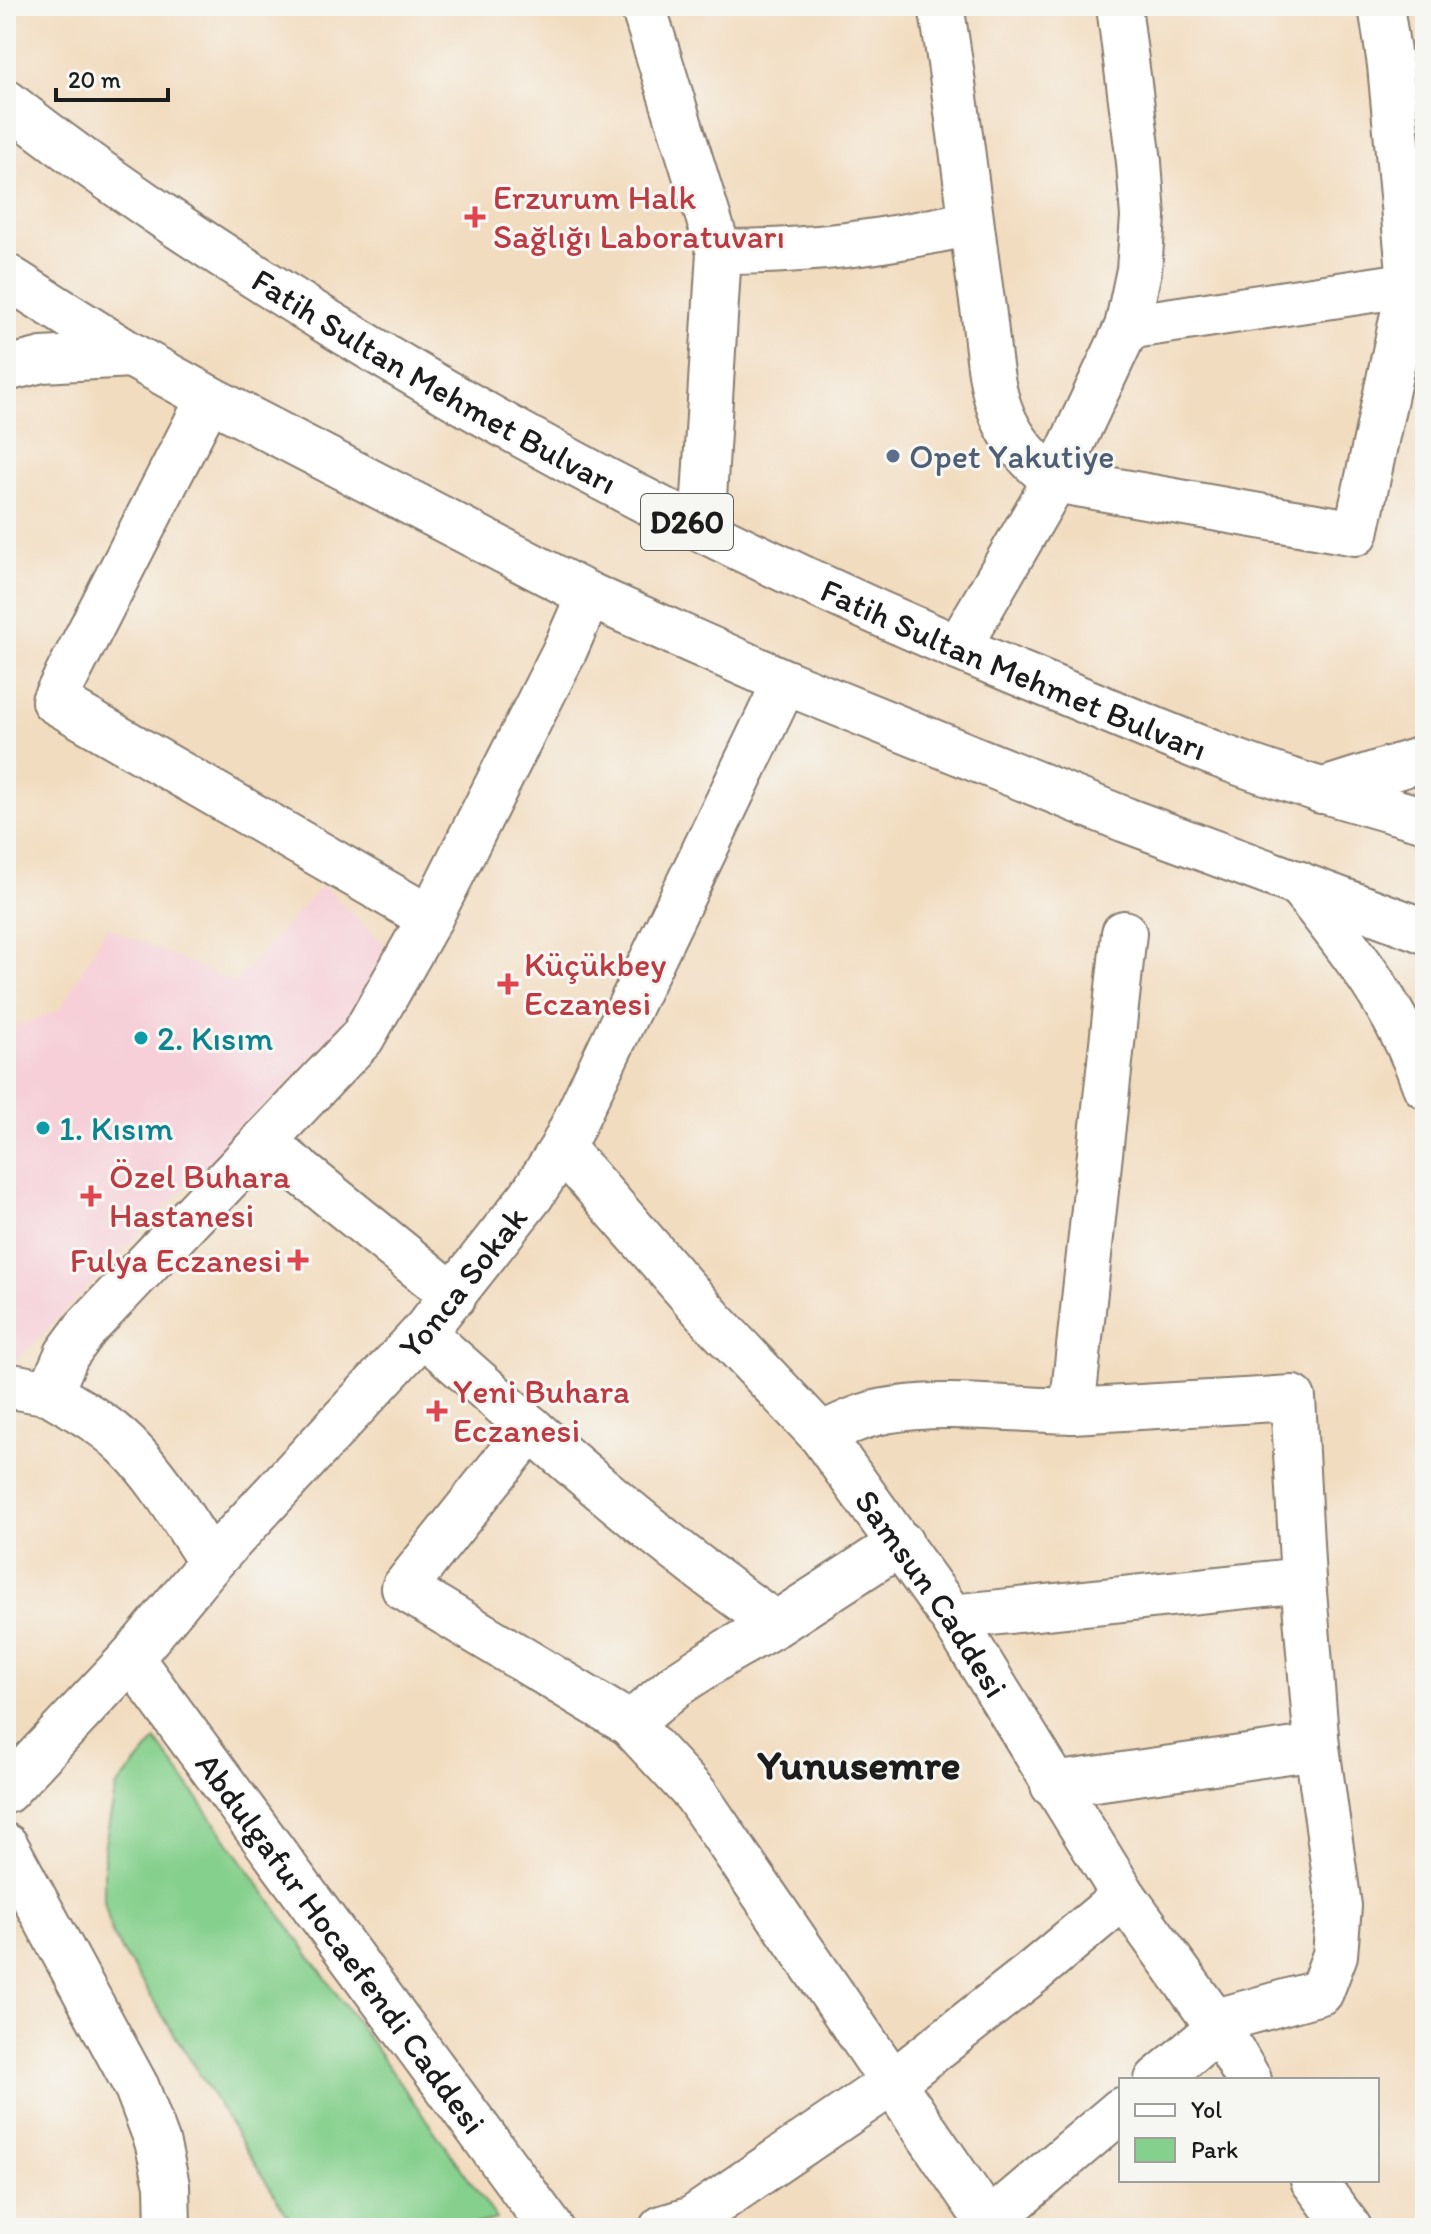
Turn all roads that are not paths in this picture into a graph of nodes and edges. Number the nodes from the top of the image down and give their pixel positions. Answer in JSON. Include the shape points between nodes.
{"nodes":[{"id":1,"x":643,"y":6,"type":"edge"},
{"id":2,"x":941,"y":6,"type":"edge"},
{"id":3,"x":1119,"y":6,"type":"edge"},
{"id":4,"x":1381,"y":6,"type":"edge"},
{"id":5,"x":6,"y":102,"type":"edge"},
{"id":6,"x":971,"y":223,"type":"junction"},
{"id":7,"x":719,"y":252,"type":"junction"},
{"id":8,"x":6,"y":276,"type":"edge"},
{"id":9,"x":1418,"y":282,"type":"edge"},
{"id":10,"x":1127,"y":327,"type":"junction"},
{"id":11,"x":131,"y":355,"type":"junction"},
{"id":12,"x":6,"y":369,"type":"edge"},
{"id":13,"x":209,"y":398,"type":"junction"},
{"id":14,"x":1055,"y":480,"type":"junction"},
{"id":15,"x":702,"y":530,"type":"junction"},
{"id":16,"x":589,"y":595,"type":"junction"},
{"id":17,"x":958,"y":648,"type":"junction"},
{"id":18,"x":785,"y":682,"type":"junction"},
{"id":19,"x":1425,"y":758,"type":"edge"},
{"id":20,"x":1321,"y":791,"type":"junction"},
{"id":21,"x":1425,"y":820,"type":"edge"},
{"id":22,"x":1298,"y":883,"type":"junction"},
{"id":23,"x":430,"y":918,"type":"junction"},
{"id":24,"x":1425,"y":931,"type":"edge"},
{"id":25,"x":1124,"y":933,"type":"dead end"},
{"id":26,"x":1425,"y":1086,"type":"edge"},
{"id":27,"x":263,"y":1141,"type":"junction"},
{"id":28,"x":562,"y":1148,"type":"junction"},
{"id":29,"x":454,"y":1296,"type":"junction"},
{"id":30,"x":423,"y":1333,"type":"junction"},
{"id":31,"x":6,"y":1385,"type":"edge"},
{"id":32,"x":50,"y":1393,"type":"junction"},
{"id":33,"x":1072,"y":1411,"type":"junction"},
{"id":34,"x":531,"y":1428,"type":"junction"},
{"id":35,"x":821,"y":1435,"type":"junction"},
{"id":36,"x":901,"y":1543,"type":"junction"},
{"id":37,"x":211,"y":1562,"type":"junction"},
{"id":38,"x":1303,"y":1580,"type":"junction"},
{"id":39,"x":952,"y":1617,"type":"junction"},
{"id":40,"x":776,"y":1624,"type":"junction"},
{"id":41,"x":131,"y":1658,"type":"junction"},
{"id":42,"x":630,"y":1724,"type":"junction"},
{"id":43,"x":1317,"y":1747,"type":"junction"},
{"id":44,"x":1053,"y":1785,"type":"junction"},
{"id":45,"x":6,"y":1791,"type":"edge"},
{"id":46,"x":6,"y":1846,"type":"edge"},
{"id":47,"x":1124,"y":1896,"type":"junction"},
{"id":48,"x":1216,"y":2025,"type":"junction"},
{"id":49,"x":1159,"y":2078,"type":"edge"},
{"id":50,"x":1248,"y":2078,"type":"edge"},
{"id":51,"x":893,"y":2082,"type":"junction"},
{"id":52,"x":1119,"y":2112,"type":"edge"},
{"id":53,"x":1314,"y":2182,"type":"edge"},
{"id":54,"x":990,"y":2225,"type":"edge"},
{"id":55,"x":168,"y":2228,"type":"edge"},
{"id":56,"x":551,"y":2228,"type":"edge"},
{"id":57,"x":662,"y":2228,"type":"edge"},
{"id":58,"x":1349,"y":2228,"type":"edge"}],
"edges":[{"from":1,"to":7,"type":"main road"},
{"from":2,"to":6,"type":"main road"},
{"from":3,"to":10,"type":"main road","via":[[1143,217]]},
{"from":4,"to":9,"type":"main road"},
{"from":5,"to":15,"type":"main road","name":"Fatih Sultan Mehmet Bulvarı","number":"D260","via":[[253,276],[522,437]]},
{"from":6,"to":7,"type":"main road","via":[[834,248]]},
{"from":6,"to":14,"type":"main road","via":[[1001,413],[1015,442]]},
{"from":7,"to":15,"type":"main road"},
{"from":8,"to":11,"type":"main road"},
{"from":9,"to":10,"type":"main road"},
{"from":9,"to":14,"type":"main road","via":[[1356,533]]},
{"from":10,"to":14,"type":"main road"},
{"from":11,"to":12,"type":"main road","via":[[42,360]]},
{"from":11,"to":13,"type":"main road"},
{"from":13,"to":16,"type":"main road"},
{"from":13,"to":23,"type":"main road","via":[[54,701]]},
{"from":14,"to":17,"type":"main road"},
{"from":15,"to":17,"type":"main road","name":"Fatih Sultan Mehmet Bulvarı","number":"D260"},
{"from":16,"to":18,"type":"main road"},
{"from":16,"to":23,"type":"main road"},
{"from":17,"to":20,"type":"main road","name":"Fatih Sultan Mehmet Bulvarı","number":"D260","via":[[1219,756]]},
{"from":18,"to":22,"type":"main road","via":[[1126,820]]},
{"from":18,"to":28,"type":"main road","name":"Yonca Sokak"},
{"from":19,"to":20,"type":"main road"},
{"from":20,"to":21,"type":"main road","name":"Fatih Sultan Mehmet Bulvarı","number":"D260"},
{"from":22,"to":24,"type":"main road"},
{"from":22,"to":26,"type":"main road","via":[[1377,986]]},
{"from":23,"to":27,"type":"main road","via":[[362,1038]]},
{"from":25,"to":33,"type":"main road"},
{"from":27,"to":29,"type":"main road"},
{"from":27,"to":32,"type":"main road","via":[[86,1328],[67,1354]]},
{"from":28,"to":29,"type":"main road","name":"Yonca Sokak"},
{"from":28,"to":35,"type":"main road","name":"Samsun Caddesi"},
{"from":29,"to":30,"type":"main road","name":"Yonca Sokak"},
{"from":30,"to":34,"type":"main road"},
{"from":30,"to":37,"type":"main road","name":"Yonca Sokak"},
{"from":31,"to":32,"type":"main road"},
{"from":32,"to":37,"type":"main road","via":[[127,1446],[164,1489]]},
{"from":33,"to":35,"type":"main road","via":[[887,1410]]},
{"from":33,"to":38,"type":"main road","via":[[1293,1398]]},
{"from":34,"to":40,"type":"main road","via":[[706,1575]]},
{"from":34,"to":42,"type":"main road","via":[[404,1588]]},
{"from":35,"to":36,"type":"main road","name":"Samsun Caddesi"},
{"from":36,"to":39,"type":"main road","name":"Samsun Caddesi"},
{"from":36,"to":40,"type":"main road"},
{"from":37,"to":41,"type":"main road","name":"Yonca Sokak"},
{"from":38,"to":39,"type":"main road"},
{"from":38,"to":43,"type":"main road"},
{"from":39,"to":44,"type":"main road","name":"Samsun Caddesi"},
{"from":40,"to":42,"type":"main road","via":[[676,1685]]},
{"from":41,"to":45,"type":"main road","name":"Yonca Sokak"},
{"from":41,"to":56,"type":"main road","name":"Abdulgafur Hocaefendi Caddesi"},
{"from":42,"to":51,"type":"main road","via":[[696,1795]]},
{"from":43,"to":44,"type":"main road"},
{"from":43,"to":48,"type":"main road","via":[[1339,1906],[1335,1955],[1321,1992]]},
{"from":44,"to":47,"type":"main road","name":"Samsun Caddesi"},
{"from":46,"to":55,"type":"main road","via":[[137,2088],[167,2185]]},
{"from":47,"to":48,"type":"main road","name":"Samsun Caddesi"},
{"from":47,"to":51,"type":"main road"},
{"from":48,"to":49,"type":"main road"},
{"from":48,"to":50,"type":"main road","name":"Samsun Caddesi"},
{"from":51,"to":54,"type":"main road"},
{"from":51,"to":57,"type":"main road","via":[[692,2219]]},
{"from":52,"to":54,"type":"main road"},
{"from":53,"to":58,"type":"main road"}]}
